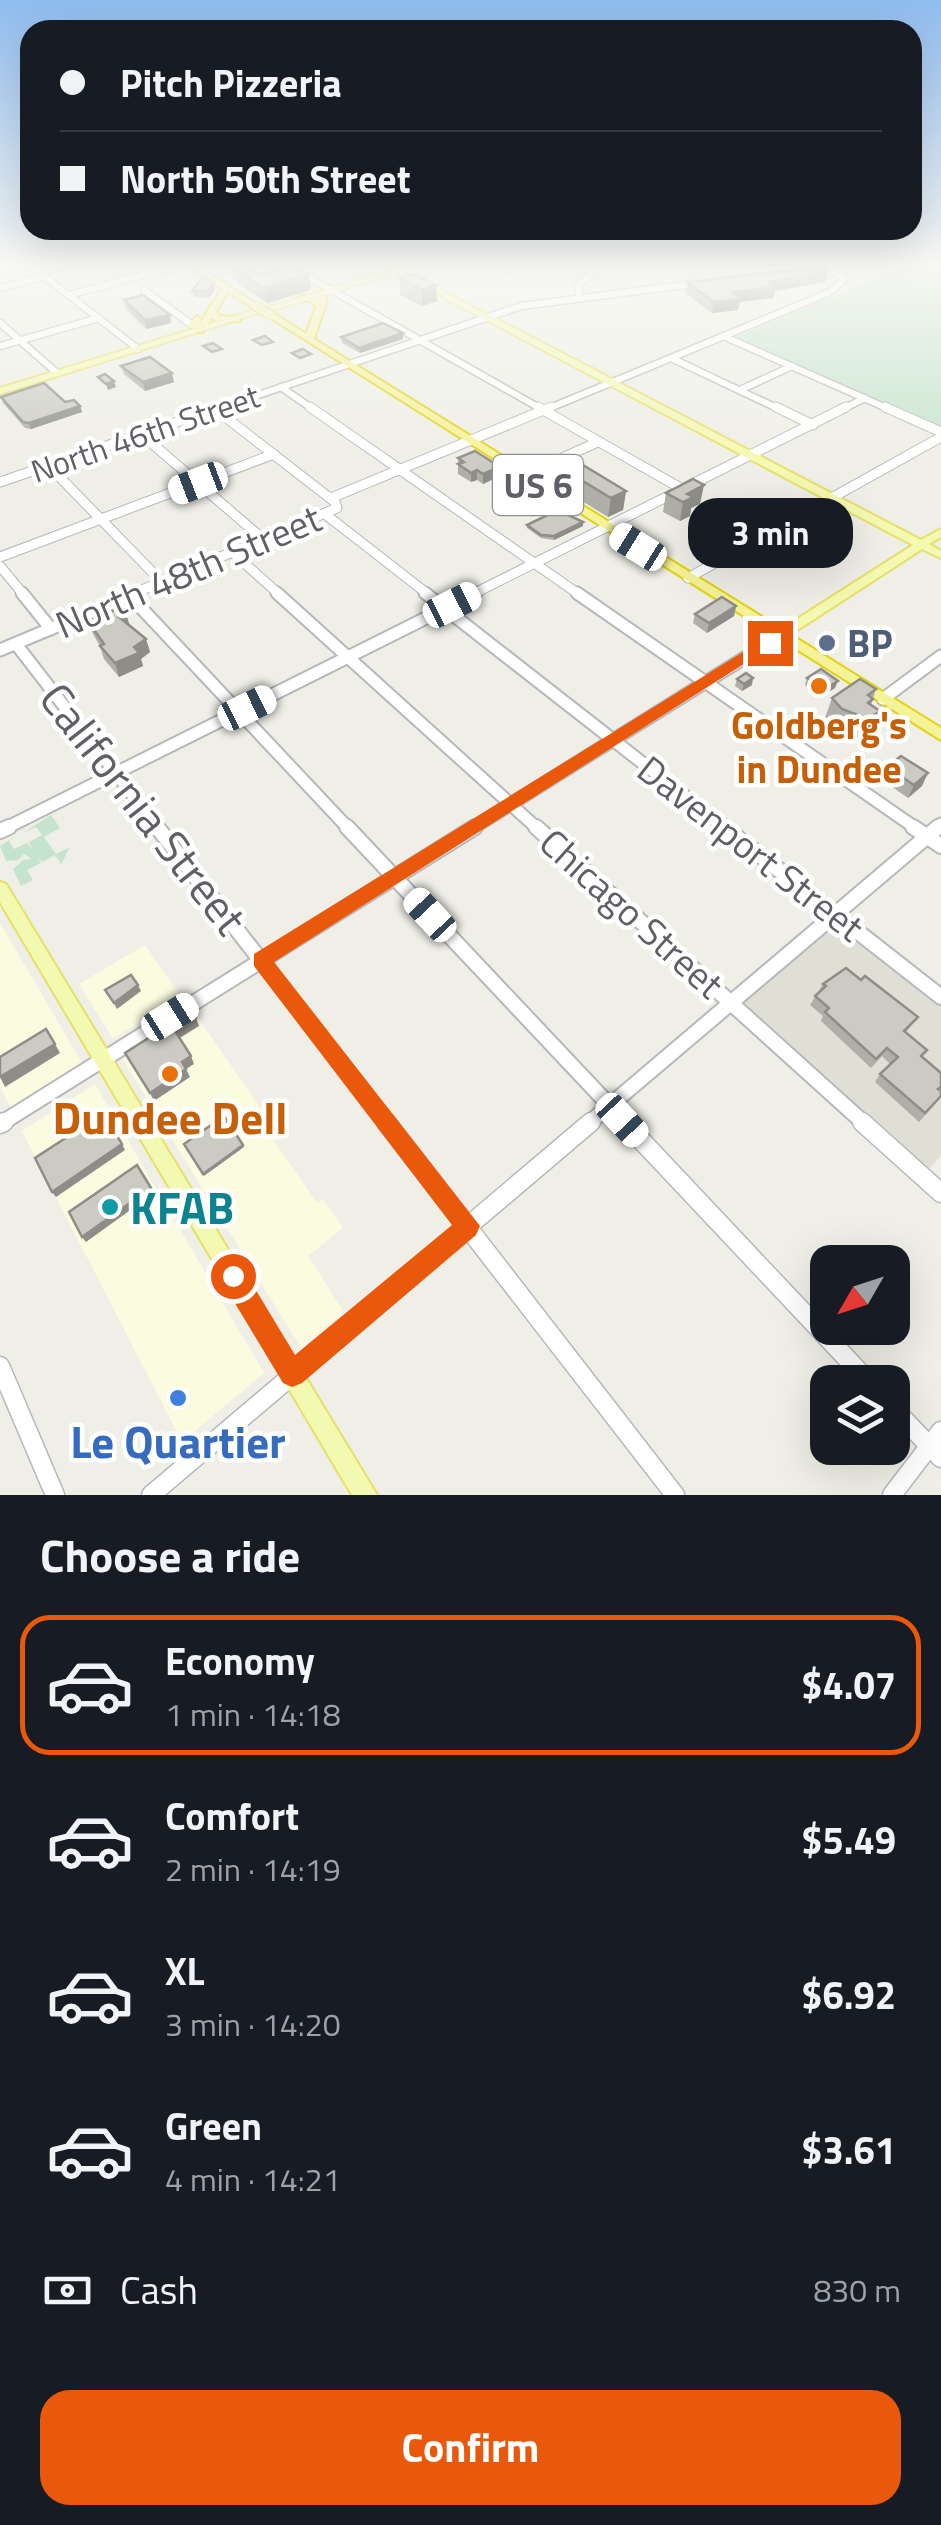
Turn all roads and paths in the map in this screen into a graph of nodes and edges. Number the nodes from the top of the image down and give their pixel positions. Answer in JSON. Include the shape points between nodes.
{"nodes":[{"id":1,"x":10,"y":332,"type":"edge"},
{"id":2,"x":52,"y":332,"type":"edge"},
{"id":3,"x":116,"y":332,"type":"edge"},
{"id":4,"x":175,"y":332,"type":"edge"},
{"id":5,"x":297,"y":332,"type":"edge"},
{"id":6,"x":312,"y":332,"type":"edge"},
{"id":7,"x":404,"y":332,"type":"edge"},
{"id":8,"x":443,"y":332,"type":"edge"},
{"id":9,"x":514,"y":332,"type":"edge"},
{"id":10,"x":733,"y":332,"type":"edge"},
{"id":11,"x":723,"y":336,"type":"junction"},
{"id":12,"x":310,"y":340,"type":"junction"},
{"id":13,"x":418,"y":340,"type":"junction"},
{"id":14,"x":20,"y":341,"type":"junction"},
{"id":15,"x":0,"y":346,"type":"edge"},
{"id":16,"x":138,"y":349,"type":"junction"},
{"id":17,"x":672,"y":358,"type":"junction"},
{"id":18,"x":347,"y":364,"type":"junction"},
{"id":19,"x":792,"y":366,"type":"junction"},
{"id":20,"x":56,"y":374,"type":"junction"},
{"id":21,"x":610,"y":383,"type":"junction"},
{"id":22,"x":281,"y":387,"type":"junction"},
{"id":23,"x":740,"y":390,"type":"junction"},
{"id":24,"x":0,"y":391,"type":"edge"},
{"id":25,"x":865,"y":398,"type":"junction"},
{"id":26,"x":215,"y":409,"type":"junction"},
{"id":27,"x":543,"y":411,"type":"junction"},
{"id":28,"x":813,"y":424,"type":"junction"},
{"id":29,"x":140,"y":434,"type":"junction"},
{"id":30,"x":941,"y":434,"type":"edge"},
{"id":31,"x":469,"y":441,"type":"junction"},
{"id":32,"x":598,"y":442,"type":"junction"},
{"id":33,"x":274,"y":454,"type":"junction"},
{"id":34,"x":752,"y":456,"type":"junction"},
{"id":35,"x":564,"y":457,"type":"dead end"},
{"id":36,"x":48,"y":465,"type":"junction"},
{"id":37,"x":399,"y":470,"type":"junction"},
{"id":38,"x":0,"y":482,"type":"edge"},
{"id":39,"x":198,"y":483,"type":"junction"},
{"id":40,"x":684,"y":490,"type":"junction"},
{"id":41,"x":833,"y":497,"type":"junction"},
{"id":42,"x":331,"y":498,"type":"junction"},
{"id":43,"x":326,"y":514,"type":"junction"},
{"id":44,"x":101,"y":520,"type":"junction"},
{"id":45,"x":608,"y":528,"type":"junction"},
{"id":46,"x":941,"y":532,"type":"edge"},
{"id":47,"x":264,"y":540,"type":"junction"},
{"id":48,"x":921,"y":545,"type":"junction"},
{"id":49,"x":232,"y":553,"type":"junction"},
{"id":50,"x":941,"y":555,"type":"edge"},
{"id":51,"x":0,"y":558,"type":"edge"},
{"id":52,"x":534,"y":564,"type":"junction"},
{"id":53,"x":0,"y":566,"type":"edge"},
{"id":54,"x":688,"y":578,"type":"junction"},
{"id":55,"x":162,"y":582,"type":"junction"},
{"id":56,"x":130,"y":596,"type":"junction"},
{"id":57,"x":446,"y":608,"type":"junction"},
{"id":58,"x":51,"y":629,"type":"junction"},
{"id":59,"x":781,"y":635,"type":"junction"},
{"id":60,"x":16,"y":644,"type":"junction"},
{"id":61,"x":0,"y":650,"type":"edge"},
{"id":62,"x":941,"y":656,"type":"edge"},
{"id":63,"x":348,"y":657,"type":"junction"},
{"id":64,"x":704,"y":682,"type":"junction"},
{"id":65,"x":883,"y":699,"type":"junction"},
{"id":66,"x":239,"y":712,"type":"junction"},
{"id":67,"x":941,"y":735,"type":"edge"},
{"id":68,"x":613,"y":739,"type":"junction"},
{"id":69,"x":116,"y":772,"type":"junction"},
{"id":70,"x":510,"y":804,"type":"junction"},
{"id":71,"x":941,"y":824,"type":"edge"},
{"id":72,"x":0,"y":831,"type":"edge"},
{"id":73,"x":926,"y":836,"type":"junction"},
{"id":74,"x":941,"y":846,"type":"edge"},
{"id":75,"x":394,"y":876,"type":"junction"},
{"id":76,"x":0,"y":888,"type":"edge"},
{"id":77,"x":835,"y":914,"type":"junction"},
{"id":78,"x":261,"y":960,"type":"junction"},
{"id":79,"x":941,"y":997,"type":"edge"},
{"id":80,"x":730,"y":1002,"type":"junction"},
{"id":81,"x":103,"y":1060,"type":"junction"},
{"id":82,"x":609,"y":1106,"type":"junction"},
{"id":83,"x":0,"y":1124,"type":"edge"},
{"id":84,"x":941,"y":1194,"type":"edge"},
{"id":85,"x":468,"y":1226,"type":"junction"},
{"id":86,"x":854,"y":1365,"type":"edge"},
{"id":87,"x":0,"y":1366,"type":"edge"},
{"id":88,"x":292,"y":1374,"type":"junction"},
{"id":89,"x":910,"y":1422,"type":"edge"},
{"id":90,"x":937,"y":1445,"type":"edge"},
{"id":91,"x":55,"y":1495,"type":"edge"},
{"id":92,"x":151,"y":1495,"type":"edge"},
{"id":93,"x":365,"y":1495,"type":"edge"},
{"id":94,"x":675,"y":1495,"type":"edge"},
{"id":95,"x":892,"y":1495,"type":"edge"}],
"edges":[{"from":1,"to":14,"type":"street"},
{"from":2,"to":14,"type":"street"},
{"from":3,"to":16,"type":"street"},
{"from":4,"to":16,"type":"main road"},
{"from":5,"to":12,"type":"highway","number":"US 6"},
{"from":6,"to":12,"type":"highway"},
{"from":7,"to":13,"type":"street"},
{"from":8,"to":13,"type":"street","name":"North 46th Street"},
{"from":9,"to":21,"type":"main road"},
{"from":10,"to":11,"type":"street","name":"North 48th Street"},
{"from":11,"to":17,"type":"street","name":"North 48th Street"},
{"from":11,"to":19,"type":"street"},
{"from":12,"to":18,"type":"highway","number":"US 6"},
{"from":13,"to":18,"type":"street","name":"North 46th Street"},
{"from":13,"to":27,"type":"street"},
{"from":14,"to":15,"type":"street"},
{"from":14,"to":20,"type":"street"},
{"from":16,"to":20,"type":"main road"},
{"from":17,"to":21,"type":"street","name":"North 48th Street"},
{"from":17,"to":23,"type":"street"},
{"from":18,"to":22,"type":"street","name":"North 46th Street"},
{"from":18,"to":31,"type":"highway","number":"US 6"},
{"from":19,"to":23,"type":"street"},
{"from":19,"to":25,"type":"street"},
{"from":20,"to":24,"type":"main road"},
{"from":21,"to":27,"type":"street","name":"North 48th Street"},
{"from":21,"to":34,"type":"main road"},
{"from":22,"to":26,"type":"street","name":"North 46th Street"},
{"from":22,"to":37,"type":"street"},
{"from":23,"to":28,"type":"street"},
{"from":25,"to":28,"type":"street"},
{"from":25,"to":30,"type":"street"},
{"from":26,"to":29,"type":"street","name":"North 46th Street"},
{"from":26,"to":33,"type":"street"},
{"from":27,"to":31,"type":"street","name":"North 48th Street"},
{"from":27,"to":32,"type":"street"},
{"from":28,"to":34,"type":"street"},
{"from":29,"to":36,"type":"street","name":"North 46th Street"},
{"from":29,"to":39,"type":"street"},
{"from":30,"to":41,"type":"street"},
{"from":31,"to":37,"type":"street","name":"North 48th Street"},
{"from":31,"to":45,"type":"highway","number":"US 6"},
{"from":32,"to":35,"type":"street"},
{"from":32,"to":40,"type":"street"},
{"from":33,"to":39,"type":"street"},
{"from":33,"to":42,"type":"street"},
{"from":34,"to":40,"type":"street"},
{"from":34,"to":41,"type":"main road"},
{"from":36,"to":38,"type":"street","name":"North 46th Street"},
{"from":36,"to":44,"type":"street"},
{"from":37,"to":42,"type":"street","name":"North 48th Street"},
{"from":37,"to":52,"type":"street"},
{"from":39,"to":44,"type":"street"},
{"from":39,"to":47,"type":"street"},
{"from":40,"to":45,"type":"street"},
{"from":41,"to":48,"type":"main road"},
{"from":41,"to":54,"type":"street"},
{"from":42,"to":43,"type":"street","name":"North 48th Street","via":[[338,506]]},
{"from":43,"to":47,"type":"street","name":"North 48th Street"},
{"from":43,"to":57,"type":"street","name":"Davenport Street"},
{"from":44,"to":51,"type":"street"},
{"from":44,"to":55,"type":"street"},
{"from":45,"to":52,"type":"street"},
{"from":45,"to":54,"type":"highway","number":"US 6"},
{"from":46,"to":48,"type":"main road"},
{"from":47,"to":49,"type":"street","name":"North 48th Street"},
{"from":48,"to":50,"type":"main road"},
{"from":48,"to":59,"type":"main road"},
{"from":49,"to":55,"type":"street","name":"North 48th Street"},
{"from":49,"to":63,"type":"street","name":"Chicago Street"},
{"from":52,"to":57,"type":"street"},
{"from":52,"to":64,"type":"street"},
{"from":53,"to":58,"type":"street"},
{"from":54,"to":59,"type":"highway","number":"US 6"},
{"from":55,"to":56,"type":"street","name":"North 48th Street"},
{"from":56,"to":58,"type":"street","name":"North 48th Street"},
{"from":56,"to":66,"type":"street"},
{"from":57,"to":63,"type":"street"},
{"from":57,"to":68,"type":"street","name":"Davenport Street"},
{"from":58,"to":60,"type":"street","name":"North 48th Street"},
{"from":59,"to":64,"type":"street"},
{"from":59,"to":65,"type":"highway","number":"US 6"},
{"from":60,"to":61,"type":"street","name":"North 48th Street"},
{"from":60,"to":69,"type":"street","name":"California Street"},
{"from":62,"to":65,"type":"street"},
{"from":63,"to":66,"type":"street"},
{"from":63,"to":70,"type":"street","name":"Chicago Street"},
{"from":64,"to":68,"type":"street"},
{"from":64,"to":73,"type":"street"},
{"from":65,"to":67,"type":"highway","number":"US 6"},
{"from":66,"to":69,"type":"street"},
{"from":66,"to":75,"type":"street"},
{"from":68,"to":70,"type":"street"},
{"from":68,"to":77,"type":"street","name":"Davenport Street"},
{"from":69,"to":72,"type":"street"},
{"from":69,"to":78,"type":"street","name":"California Street"},
{"from":70,"to":75,"type":"street"},
{"from":70,"to":80,"type":"street","name":"Chicago Street"},
{"from":71,"to":73,"type":"street"},
{"from":73,"to":74,"type":"street"},
{"from":73,"to":77,"type":"street"},
{"from":75,"to":78,"type":"street"},
{"from":75,"to":82,"type":"street"},
{"from":76,"to":81,"type":"main road"},
{"from":77,"to":79,"type":"street","name":"Davenport Street"},
{"from":77,"to":80,"type":"street"},
{"from":78,"to":81,"type":"street"},
{"from":78,"to":85,"type":"street","name":"California Street"},
{"from":80,"to":82,"type":"street"},
{"from":80,"to":84,"type":"street","name":"Chicago Street"},
{"from":81,"to":83,"type":"street"},
{"from":81,"to":88,"type":"main road"},
{"from":82,"to":85,"type":"street"},
{"from":82,"to":86,"type":"street"},
{"from":85,"to":88,"type":"street"},
{"from":85,"to":94,"type":"street","name":"California Street"},
{"from":87,"to":91,"type":"street"},
{"from":88,"to":92,"type":"street"},
{"from":88,"to":93,"type":"main road"},
{"from":89,"to":90,"type":"street"},
{"from":90,"to":95,"type":"street"}]}
